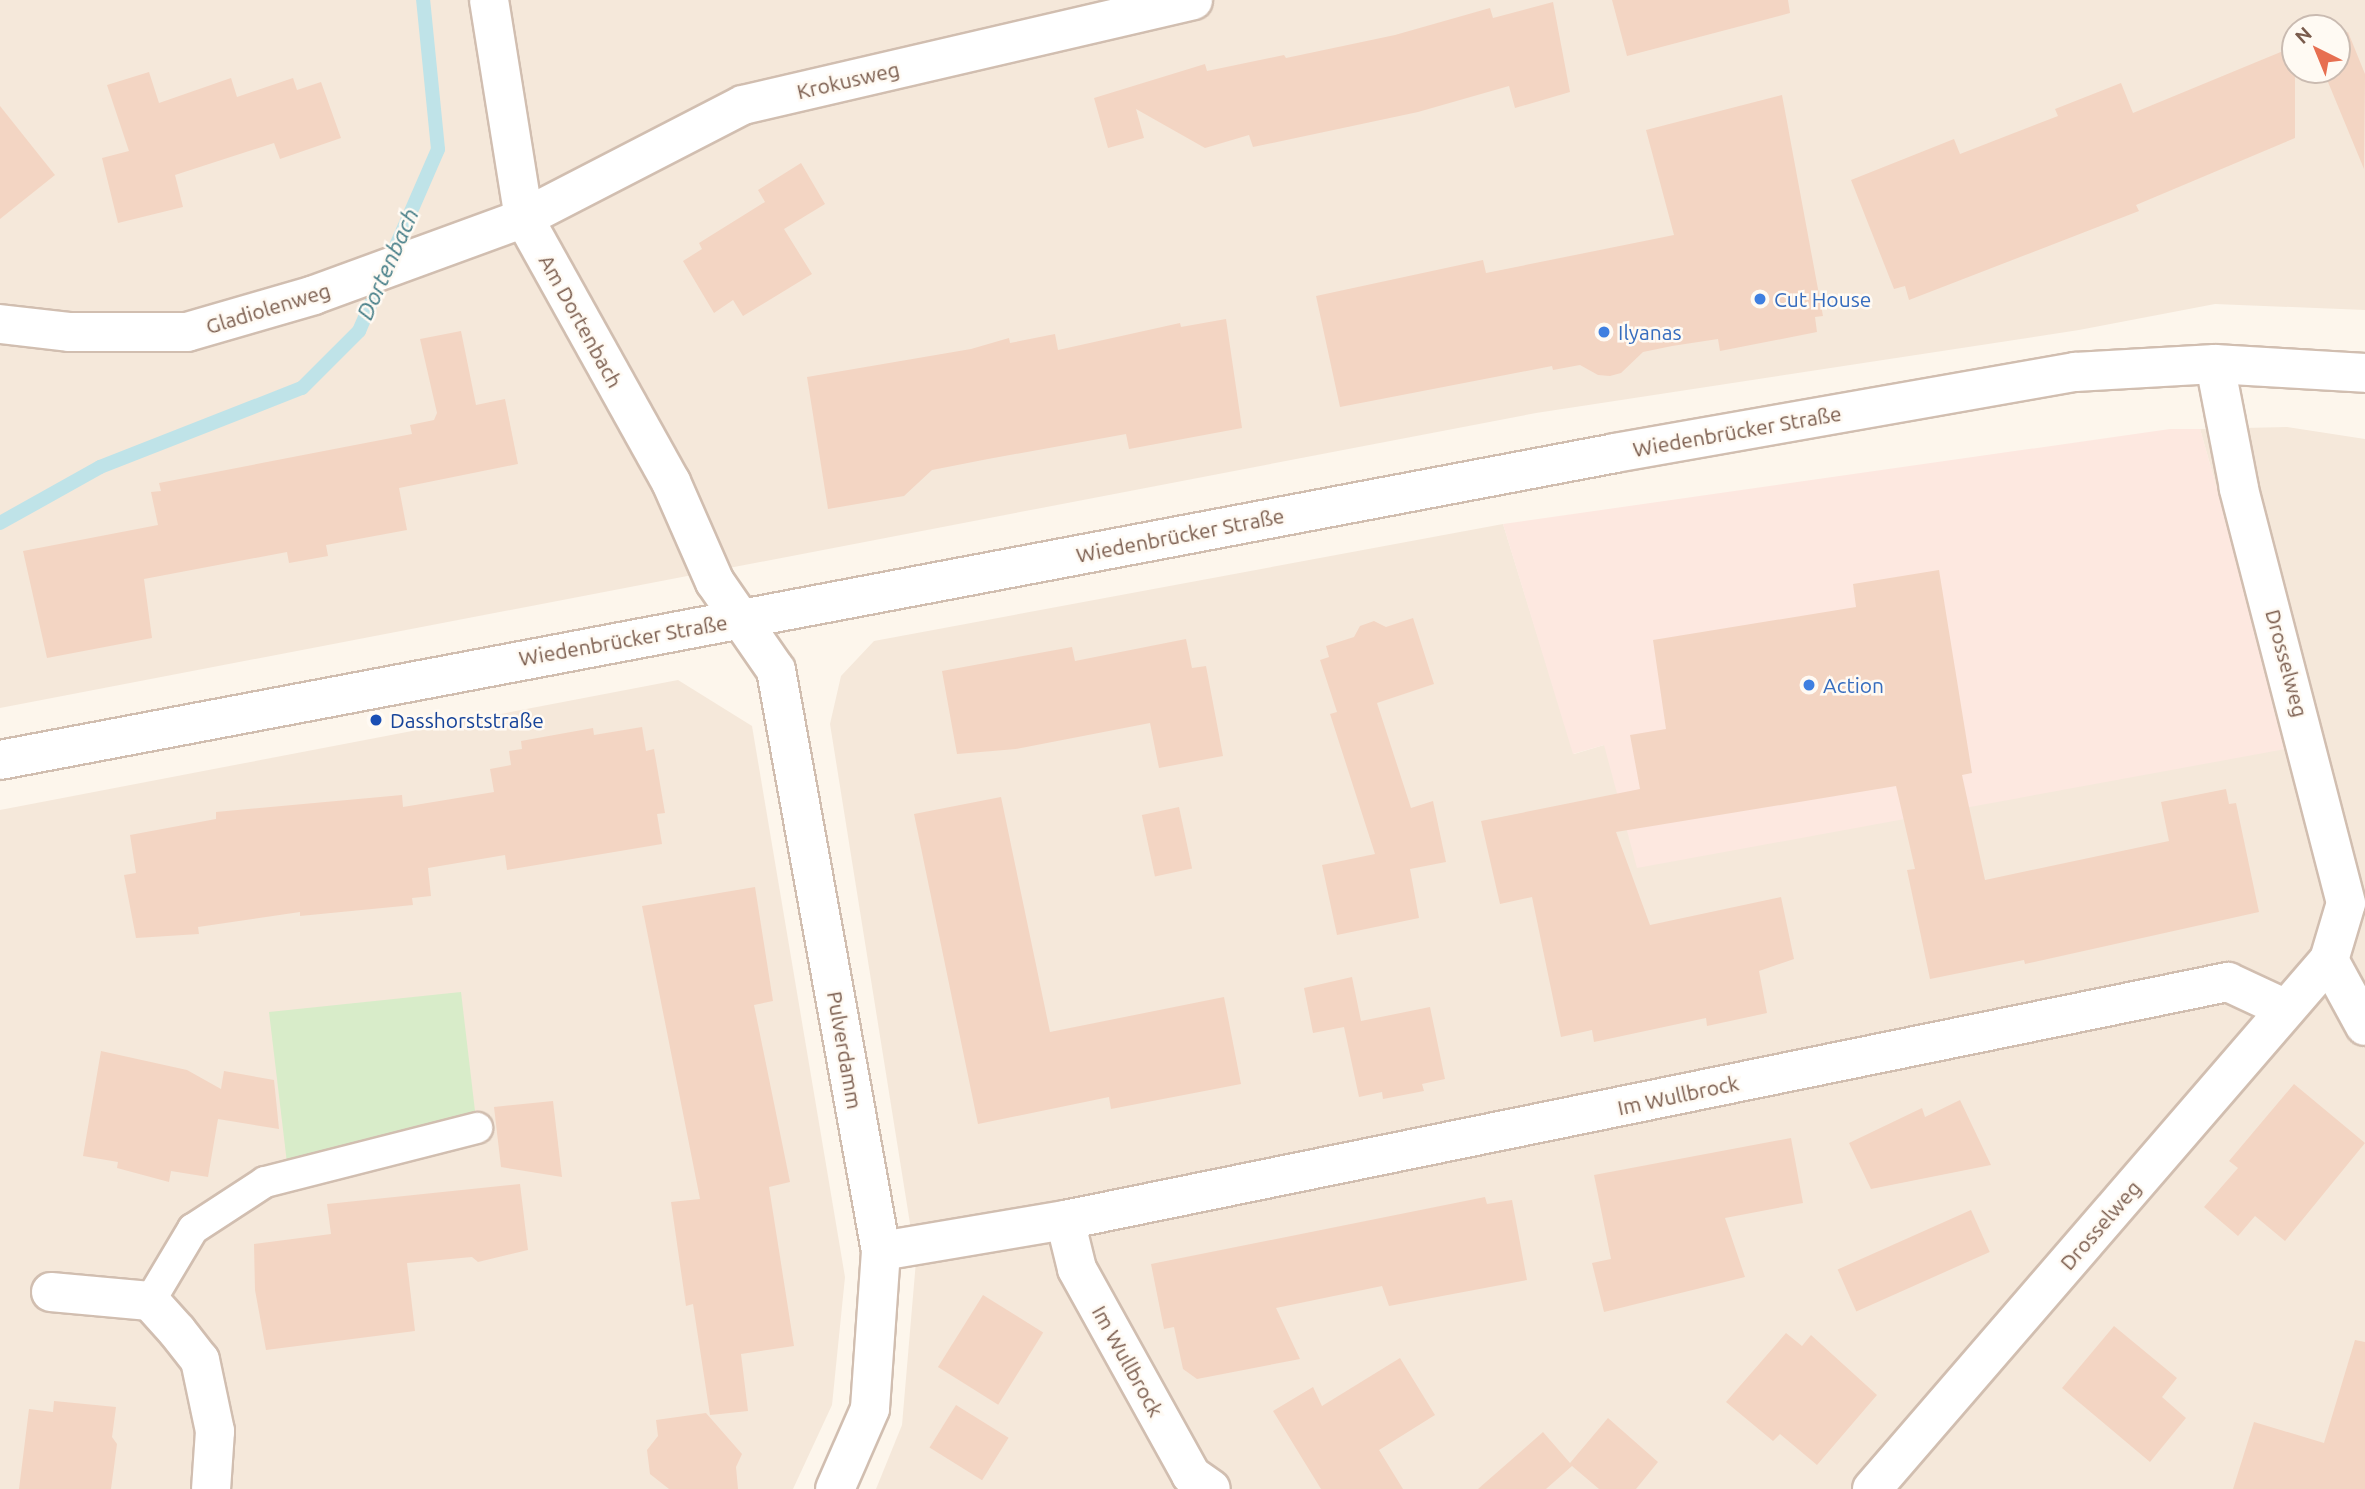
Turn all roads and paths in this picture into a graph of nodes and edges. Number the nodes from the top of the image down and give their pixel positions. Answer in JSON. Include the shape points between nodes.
{"nodes":[{"id":1,"x":489,"y":0,"type":"edge"},
{"id":2,"x":1193,"y":0,"type":"edge"},
{"id":3,"x":524,"y":218,"type":"junction"},
{"id":4,"x":0,"y":324,"type":"edge"},
{"id":5,"x":2216,"y":364,"type":"junction"},
{"id":6,"x":2365,"y":373,"type":"edge"},
{"id":7,"x":739,"y":620,"type":"junction"},
{"id":8,"x":0,"y":760,"type":"edge"},
{"id":9,"x":2329,"y":960,"type":"junction"},
{"id":10,"x":2286,"y":1009,"type":"junction"},
{"id":11,"x":2365,"y":1026,"type":"edge"},
{"id":12,"x":477,"y":1128,"type":"dead end"},
{"id":13,"x":1065,"y":1220,"type":"junction"},
{"id":14,"x":881,"y":1251,"type":"junction"},
{"id":15,"x":51,"y":1292,"type":"dead end"},
{"id":16,"x":150,"y":1301,"type":"junction"},
{"id":17,"x":211,"y":1489,"type":"edge"},
{"id":18,"x":835,"y":1489,"type":"edge"},
{"id":19,"x":1211,"y":1489,"type":"edge"},
{"id":20,"x":1872,"y":1489,"type":"edge"}],
"edges":[{"from":1,"to":3,"type":"street","name":"Am Dortenbach"},
{"from":2,"to":3,"type":"street","name":"Krokusweg","via":[[743,105]]},
{"from":3,"to":4,"type":"street","name":"Gladiolenweg","via":[[314,295],[187,332],[69,332]]},
{"from":3,"to":7,"type":"street","name":"Am Dortenbach","via":[[671,482],[715,582]]},
{"from":5,"to":6,"type":"street","name":"Wiedenbrücker Straße"},
{"from":5,"to":7,"type":"street","name":"Wiedenbrücker Straße","via":[[2075,372],[1615,453]]},
{"from":5,"to":9,"type":"street","name":"Drosselweg","via":[[2239,488],[2300,710],[2346,903]]},
{"from":7,"to":8,"type":"street","name":"Wiedenbrücker Straße"},
{"from":7,"to":14,"type":"street","name":"Pulverdamm","via":[[776,670]]},
{"from":9,"to":10,"type":"street","name":"Drosselweg"},
{"from":9,"to":11,"type":"street"},
{"from":10,"to":13,"type":"street","name":"Im Wullbrock","via":[[2228,982]]},
{"from":10,"to":20,"type":"street","name":"Drosselweg"},
{"from":12,"to":16,"type":"lane","via":[[265,1182],[193,1229]]},
{"from":13,"to":14,"type":"street","name":"Im Wullbrock"},
{"from":13,"to":19,"type":"street","name":"Im Wullbrock","via":[[1077,1269],[1191,1475]]},
{"from":14,"to":18,"type":"street","name":"Pulverdamm","via":[[870,1409]]},
{"from":15,"to":16,"type":"street"},
{"from":16,"to":17,"type":"street","via":[[200,1360],[215,1431]]}]}
